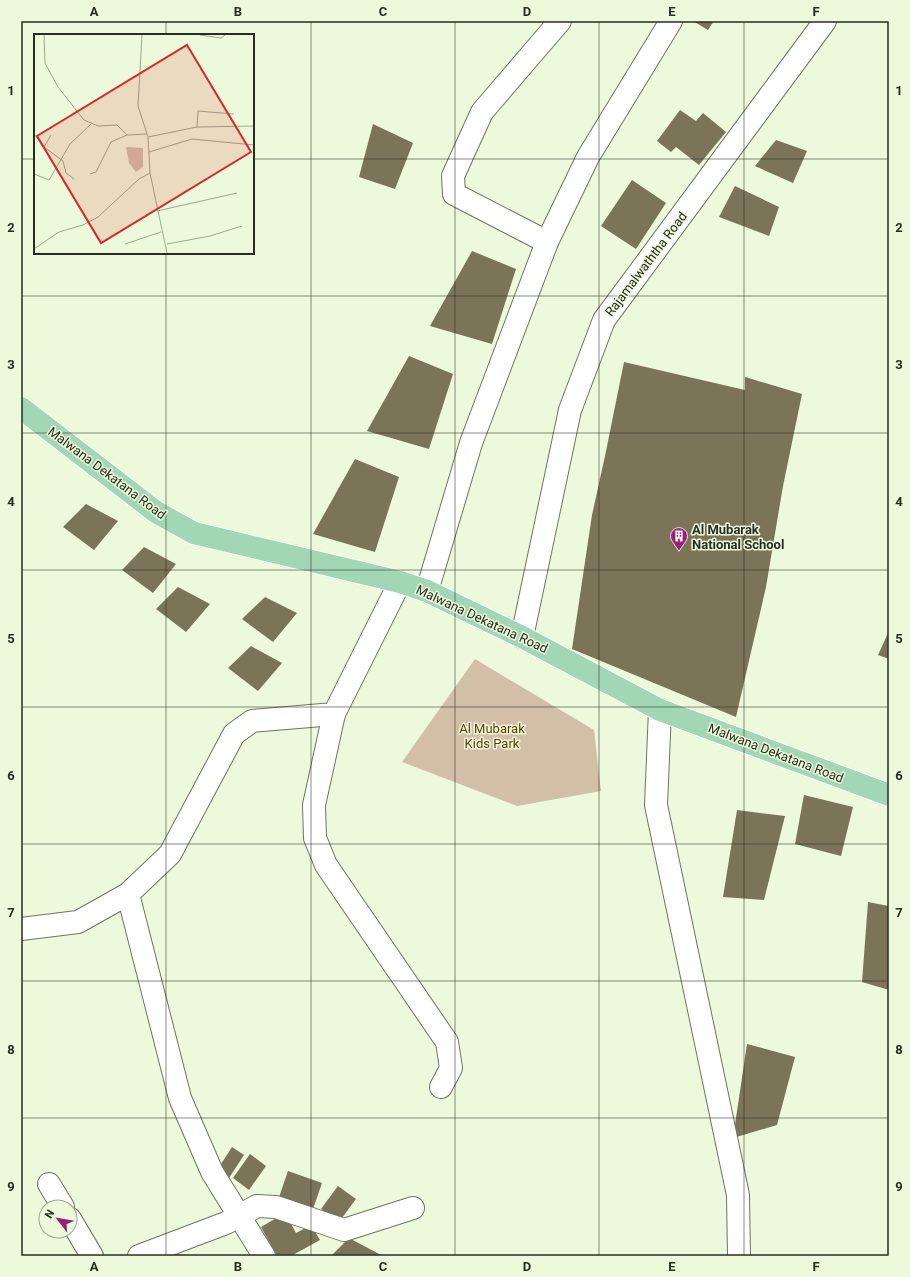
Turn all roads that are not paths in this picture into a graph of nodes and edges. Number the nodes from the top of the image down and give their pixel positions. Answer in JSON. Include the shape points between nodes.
{"nodes":[{"id":1,"x":560,"y":21,"type":"edge"},
{"id":2,"x":671,"y":21,"type":"edge"},
{"id":3,"x":825,"y":21,"type":"edge"},
{"id":4,"x":547,"y":242,"type":"junction"},
{"id":5,"x":21,"y":408,"type":"edge"},
{"id":6,"x":400,"y":582,"type":"junction"},
{"id":7,"x":427,"y":591,"type":"junction"},
{"id":8,"x":522,"y":637,"type":"junction"},
{"id":9,"x":660,"y":710,"type":"junction"},
{"id":10,"x":334,"y":714,"type":"junction"},
{"id":11,"x":889,"y":795,"type":"edge"},
{"id":12,"x":128,"y":894,"type":"junction"},
{"id":13,"x":21,"y":929,"type":"edge"},
{"id":14,"x":441,"y":1087,"type":"dead end"},
{"id":15,"x":49,"y":1184,"type":"dead end"},
{"id":16,"x":58,"y":1199,"type":"edge"},
{"id":17,"x":413,"y":1208,"type":"dead end"},
{"id":18,"x":238,"y":1216,"type":"junction"},
{"id":19,"x":78,"y":1232,"type":"edge"},
{"id":20,"x":92,"y":1256,"type":"edge"},
{"id":21,"x":139,"y":1256,"type":"edge"},
{"id":22,"x":264,"y":1256,"type":"edge"},
{"id":23,"x":739,"y":1256,"type":"edge"}],
"edges":[{"from":1,"to":4,"type":"street","via":[[482,112],[453,176],[454,194]]},
{"from":2,"to":4,"type":"street","via":[[588,157]]},
{"from":3,"to":8,"type":"street","name":"Rajamalwaththa Road","via":[[604,320],[570,410]]},
{"from":4,"to":7,"type":"street","via":[[471,443]]},
{"from":5,"to":6,"type":"main road","name":"Malwana Dekatana Road","via":[[156,512],[194,533]]},
{"from":6,"to":7,"type":"main road","name":"Malwana Dekatana Road"},
{"from":6,"to":10,"type":"street"},
{"from":7,"to":8,"type":"main road","name":"Malwana Dekatana Road"},
{"from":8,"to":9,"type":"main road","name":"Malwana Dekatana Road"},
{"from":9,"to":11,"type":"main road","name":"Malwana Dekatana Road"},
{"from":9,"to":23,"type":"street","via":[[656,804],[738,1195]]},
{"from":10,"to":12,"type":"street","via":[[252,721],[234,734],[170,854]]},
{"from":10,"to":14,"type":"street","via":[[314,805],[315,838],[326,865],[446,1042],[451,1068]]},
{"from":12,"to":13,"type":"street","via":[[78,922]]},
{"from":12,"to":18,"type":"street","via":[[180,1098],[212,1172]]},
{"from":15,"to":16,"type":"street"},
{"from":17,"to":18,"type":"street","via":[[344,1230],[276,1207],[257,1206]]},
{"from":18,"to":21,"type":"street"},
{"from":18,"to":22,"type":"street"},
{"from":19,"to":20,"type":"street"}]}
